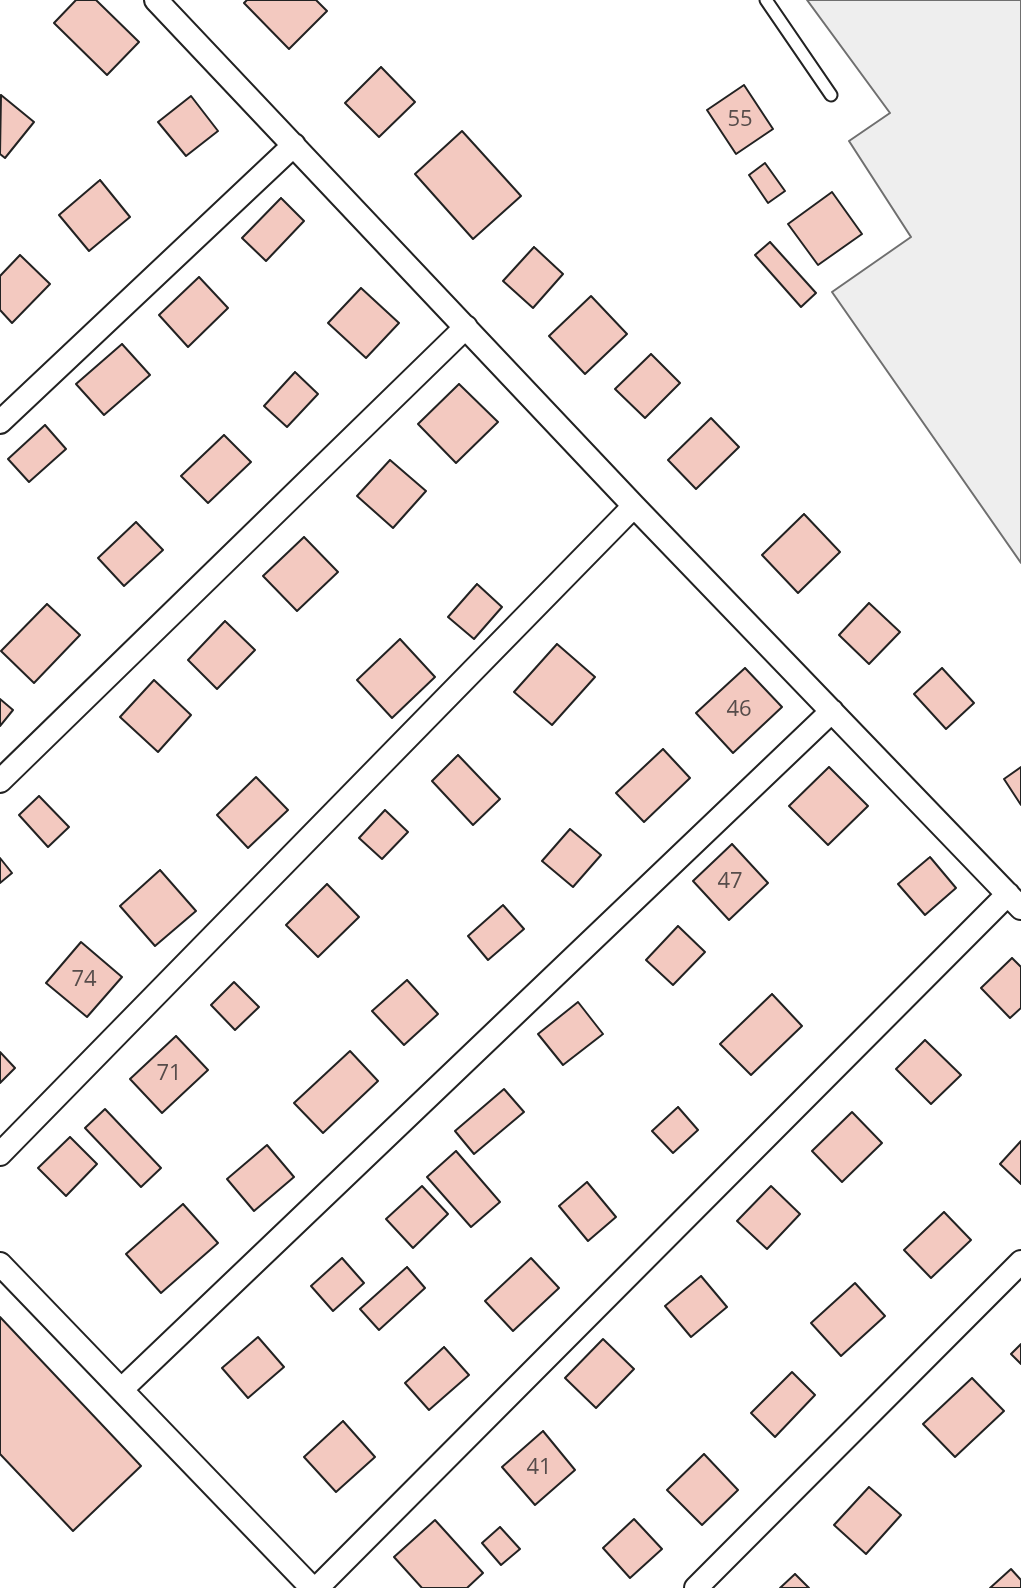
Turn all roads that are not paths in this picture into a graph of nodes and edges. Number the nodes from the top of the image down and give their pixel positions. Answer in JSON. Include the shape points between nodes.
{"nodes":[{"id":1,"x":156,"y":0,"type":"edge"},
{"id":2,"x":766,"y":0,"type":"edge"},
{"id":3,"x":831,"y":95,"type":"dead end"},
{"id":4,"x":294,"y":145,"type":"junction"},
{"id":5,"x":466,"y":327,"type":"junction"},
{"id":6,"x":0,"y":422,"type":"edge"},
{"id":7,"x":634,"y":506,"type":"junction"},
{"id":8,"x":832,"y":711,"type":"junction"},
{"id":9,"x":0,"y":781,"type":"edge"},
{"id":10,"x":1014,"y":901,"type":"edge"},
{"id":11,"x":0,"y":1154,"type":"edge"},
{"id":12,"x":1021,"y":1262,"type":"edge"},
{"id":13,"x":0,"y":1264,"type":"edge"},
{"id":14,"x":122,"y":1389,"type":"junction"},
{"id":15,"x":314,"y":1588,"type":"edge"},
{"id":16,"x":696,"y":1588,"type":"edge"}],
"edges":[{"from":1,"to":4,"type":"street"},
{"from":2,"to":3,"type":"lane"},
{"from":4,"to":5,"type":"street"},
{"from":4,"to":6,"type":"street"},
{"from":5,"to":7,"type":"street"},
{"from":5,"to":9,"type":"street"},
{"from":7,"to":8,"type":"street"},
{"from":7,"to":11,"type":"street"},
{"from":8,"to":10,"type":"street"},
{"from":8,"to":14,"type":"street"},
{"from":10,"to":15,"type":"street"},
{"from":12,"to":16,"type":"street"},
{"from":13,"to":14,"type":"street"},
{"from":14,"to":15,"type":"street"}]}
